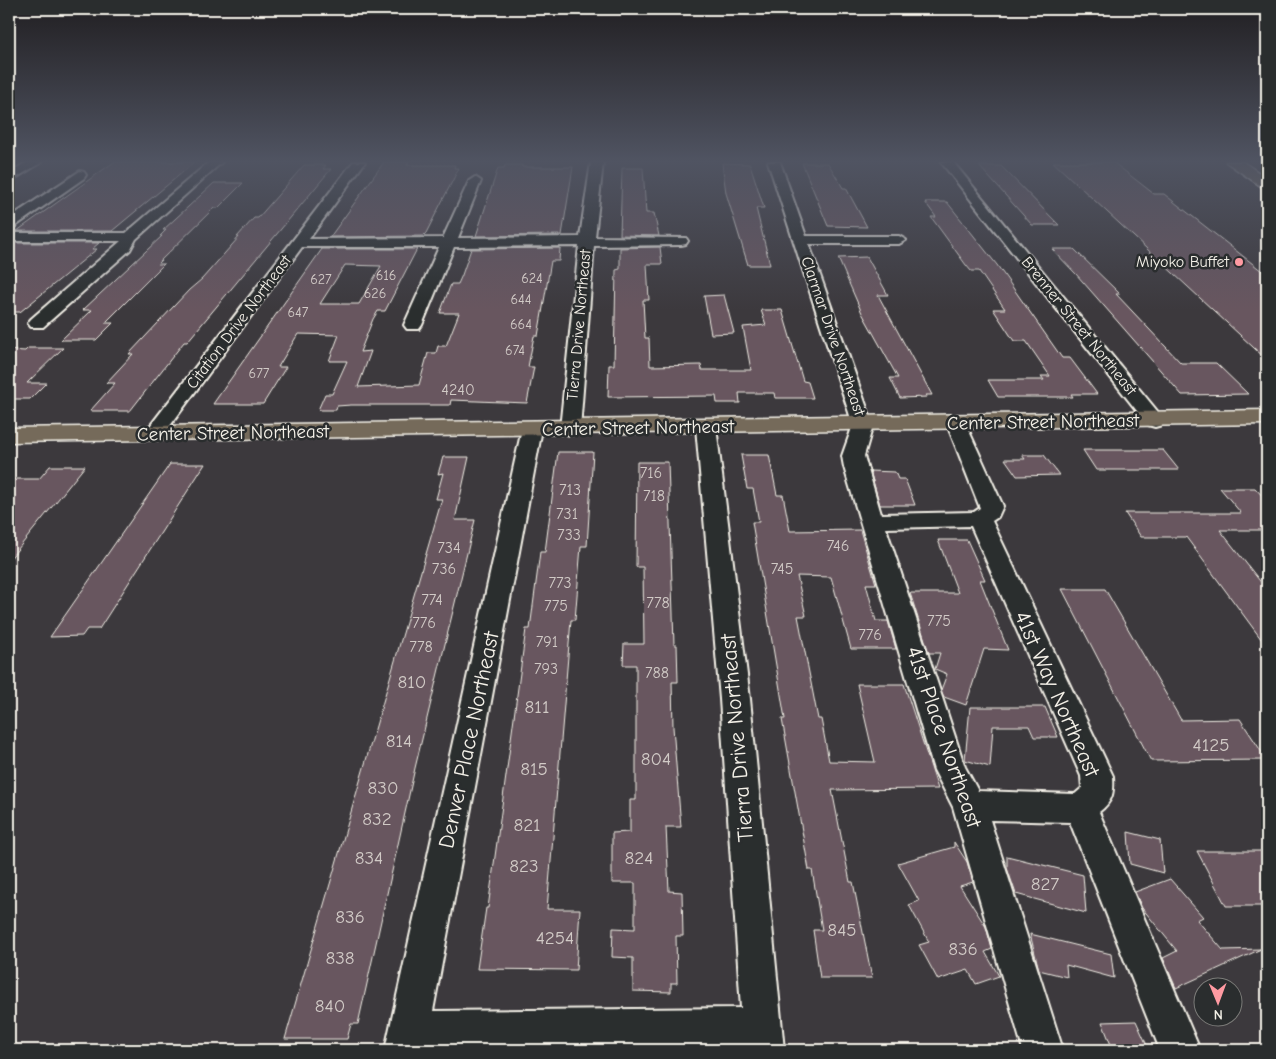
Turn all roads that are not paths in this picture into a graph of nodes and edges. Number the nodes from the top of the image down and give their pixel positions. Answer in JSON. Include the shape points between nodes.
{"nodes":[{"id":1,"x":27,"y":211,"type":"edge"},
{"id":2,"x":160,"y":211,"type":"edge"},
{"id":3,"x":322,"y":211,"type":"edge"},
{"id":4,"x":462,"y":211,"type":"edge"},
{"id":5,"x":591,"y":211,"type":"edge"},
{"id":6,"x":790,"y":211,"type":"edge"},
{"id":7,"x":987,"y":211,"type":"edge"},
{"id":8,"x":9,"y":224,"type":"edge"},
{"id":9,"x":9,"y":238,"type":"edge"},
{"id":10,"x":130,"y":238,"type":"junction"},
{"id":11,"x":800,"y":240,"type":"junction"},
{"id":12,"x":898,"y":240,"type":"dead end"},
{"id":13,"x":587,"y":241,"type":"junction"},
{"id":14,"x":681,"y":241,"type":"dead end"},
{"id":15,"x":448,"y":242,"type":"junction"},
{"id":16,"x":299,"y":243,"type":"junction"},
{"id":17,"x":37,"y":323,"type":"dead end"},
{"id":18,"x":413,"y":324,"type":"dead end"},
{"id":19,"x":1267,"y":417,"type":"edge"},
{"id":20,"x":1155,"y":420,"type":"junction"},
{"id":21,"x":957,"y":424,"type":"junction"},
{"id":22,"x":863,"y":425,"type":"junction"},
{"id":23,"x":706,"y":427,"type":"junction"},
{"id":24,"x":532,"y":429,"type":"junction"},
{"id":25,"x":570,"y":429,"type":"junction"},
{"id":26,"x":154,"y":434,"type":"junction"},
{"id":27,"x":9,"y":435,"type":"edge"},
{"id":28,"x":979,"y":519,"type":"junction"},
{"id":29,"x":871,"y":521,"type":"junction"},
{"id":30,"x":969,"y":805,"type":"junction"},
{"id":31,"x":1081,"y":808,"type":"junction"},
{"id":32,"x":764,"y":1039,"type":"edge"},
{"id":33,"x":407,"y":1041,"type":"edge"},
{"id":34,"x":1043,"y":1050,"type":"edge"},
{"id":35,"x":1180,"y":1050,"type":"edge"}],
"edges":[{"from":1,"to":8,"type":"street"},
{"from":2,"to":10,"type":"street"},
{"from":3,"to":16,"type":"street","name":"Citation Drive Northeast"},
{"from":4,"to":15,"type":"street"},
{"from":5,"to":13,"type":"street","name":"Tierra Drive Northeast"},
{"from":6,"to":11,"type":"street","name":"Clarmar Drive Northeast"},
{"from":7,"to":20,"type":"street","name":"Brenner Street Northeast"},
{"from":9,"to":10,"type":"street"},
{"from":10,"to":17,"type":"street","via":[[125,247]]},
{"from":11,"to":12,"type":"street"},
{"from":11,"to":22,"type":"street","name":"Clarmar Drive Northeast"},
{"from":13,"to":14,"type":"street"},
{"from":13,"to":15,"type":"street"},
{"from":13,"to":25,"type":"street","name":"Tierra Drive Northeast"},
{"from":15,"to":16,"type":"street"},
{"from":15,"to":18,"type":"street"},
{"from":16,"to":26,"type":"street","name":"Citation Drive Northeast"},
{"from":19,"to":20,"type":"main road","name":"Center Street Northeast"},
{"from":20,"to":21,"type":"main road","name":"Center Street Northeast"},
{"from":21,"to":22,"type":"main road","name":"Center Street Northeast"},
{"from":21,"to":28,"type":"street","via":[[992,506],[990,512]]},
{"from":22,"to":23,"type":"main road","name":"Center Street Northeast"},
{"from":22,"to":29,"type":"street","name":"41st Place Northeast","via":[[853,456]]},
{"from":23,"to":25,"type":"main road","name":"Center Street Northeast"},
{"from":23,"to":32,"type":"street","name":"Tierra Drive Northeast","via":[[735,698]]},
{"from":24,"to":25,"type":"main road","name":"Center Street Northeast"},
{"from":24,"to":26,"type":"main road","name":"Center Street Northeast"},
{"from":24,"to":33,"type":"street","name":"Denver Place Northeast"},
{"from":26,"to":27,"type":"main road","name":"Center Street Northeast"},
{"from":28,"to":29,"type":"street"},
{"from":28,"to":31,"type":"street","name":"41st Way Northeast","via":[[1097,776],[1098,794]]},
{"from":29,"to":30,"type":"street","name":"41st Place Northeast","via":[[950,770]]},
{"from":30,"to":31,"type":"street"},
{"from":30,"to":34,"type":"street","name":"41st Place Northeast"},
{"from":31,"to":35,"type":"street","name":"41st Way Northeast"},
{"from":32,"to":33,"type":"street"}]}
